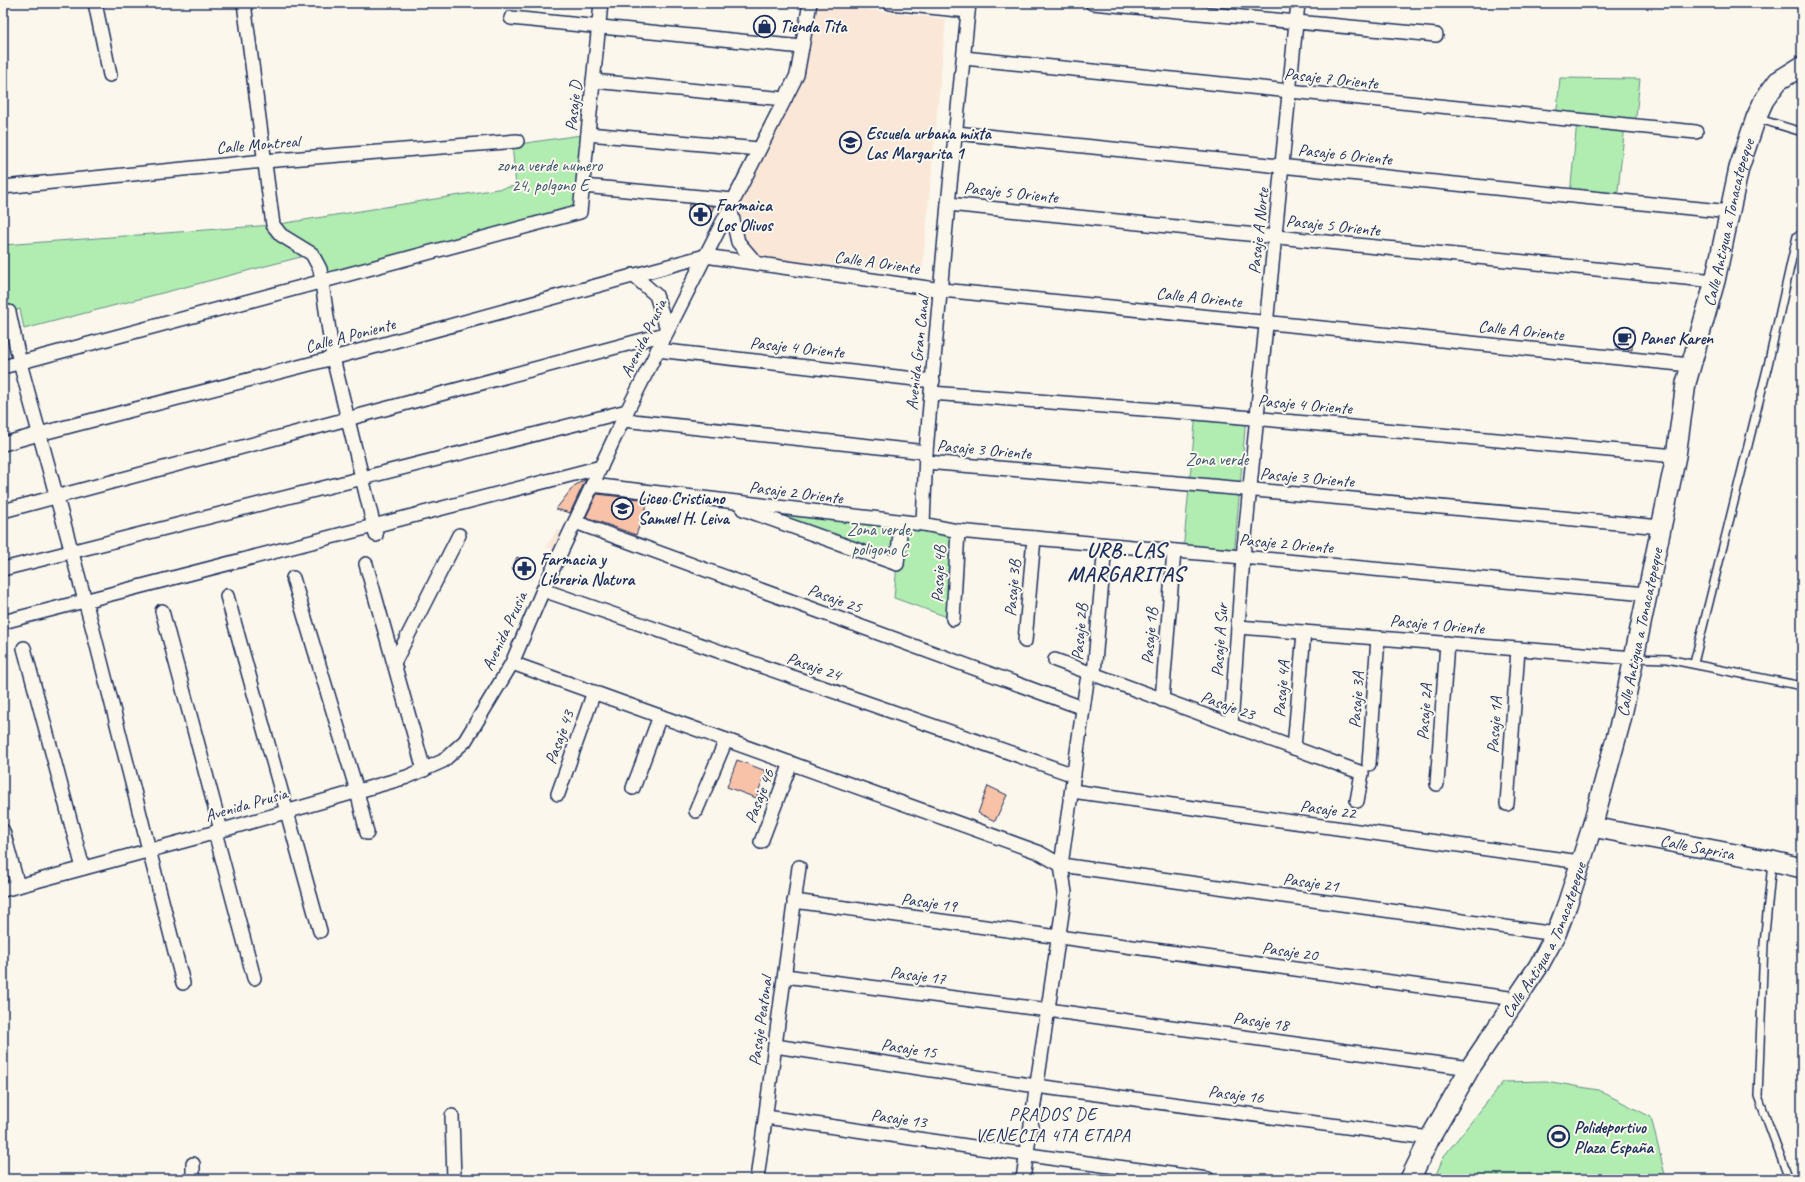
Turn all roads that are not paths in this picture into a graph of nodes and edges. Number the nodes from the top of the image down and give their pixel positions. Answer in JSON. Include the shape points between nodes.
{"nodes":[{"id":1,"x":95,"y":3,"type":"edge"},
{"id":2,"x":244,"y":3,"type":"edge"},
{"id":3,"x":601,"y":3,"type":"edge"},
{"id":4,"x":810,"y":3,"type":"edge"},
{"id":5,"x":890,"y":3,"type":"edge"},
{"id":6,"x":1092,"y":3,"type":"edge"},
{"id":7,"x":1298,"y":3,"type":"edge"},
{"id":8,"x":969,"y":7,"type":"edge"},
{"id":9,"x":511,"y":18,"type":"dead end"},
{"id":10,"x":1297,"y":21,"type":"junction"},
{"id":11,"x":599,"y":27,"type":"junction"},
{"id":12,"x":1436,"y":35,"type":"dead end"},
{"id":13,"x":802,"y":48,"type":"junction"},
{"id":14,"x":964,"y":58,"type":"junction"},
{"id":15,"x":1802,"y":66,"type":"edge"},
{"id":16,"x":110,"y":75,"type":"dead end"},
{"id":17,"x":593,"y":81,"type":"junction"},
{"id":18,"x":1290,"y":92,"type":"junction"},
{"id":19,"x":785,"y":99,"type":"junction"},
{"id":20,"x":1756,"y":118,"type":"junction"},
{"id":21,"x":1696,"y":132,"type":"dead end"},
{"id":22,"x":1802,"y":132,"type":"edge"},
{"id":23,"x":956,"y":133,"type":"junction"},
{"id":24,"x":588,"y":134,"type":"junction"},
{"id":25,"x":517,"y":141,"type":"dead end"},
{"id":26,"x":759,"y":149,"type":"junction"},
{"id":27,"x":264,"y":161,"type":"junction"},
{"id":28,"x":1282,"y":166,"type":"junction"},
{"id":29,"x":583,"y":186,"type":"junction"},
{"id":30,"x":3,"y":187,"type":"edge"},
{"id":31,"x":732,"y":203,"type":"junction"},
{"id":32,"x":948,"y":204,"type":"junction"},
{"id":33,"x":1730,"y":212,"type":"junction"},
{"id":34,"x":1796,"y":236,"type":"dead end"},
{"id":35,"x":1276,"y":237,"type":"junction"},
{"id":36,"x":705,"y":256,"type":"junction"},
{"id":37,"x":756,"y":262,"type":"junction"},
{"id":38,"x":633,"y":275,"type":"junction"},
{"id":39,"x":1715,"y":281,"type":"junction"},
{"id":40,"x":322,"y":282,"type":"junction"},
{"id":41,"x":942,"y":290,"type":"junction"},
{"id":42,"x":9,"y":312,"type":"dead end"},
{"id":43,"x":1267,"y":322,"type":"junction"},
{"id":44,"x":666,"y":331,"type":"junction"},
{"id":45,"x":657,"y":350,"type":"junction"},
{"id":46,"x":333,"y":358,"type":"junction"},
{"id":47,"x":20,"y":362,"type":"junction"},
{"id":48,"x":1690,"y":365,"type":"junction"},
{"id":49,"x":3,"y":367,"type":"edge"},
{"id":50,"x":932,"y":387,"type":"junction"},
{"id":51,"x":625,"y":415,"type":"junction"},
{"id":52,"x":348,"y":418,"type":"junction"},
{"id":53,"x":1257,"y":418,"type":"junction"},
{"id":54,"x":38,"y":434,"type":"junction"},
{"id":55,"x":3,"y":444,"type":"edge"},
{"id":56,"x":1676,"y":456,"type":"junction"},
{"id":57,"x":926,"y":457,"type":"junction"},
{"id":58,"x":601,"y":467,"type":"junction"},
{"id":59,"x":362,"y":478,"type":"junction"},
{"id":60,"x":592,"y":485,"type":"junction"},
{"id":61,"x":1250,"y":489,"type":"junction"},
{"id":62,"x":56,"y":496,"type":"junction"},
{"id":63,"x":718,"y":500,"type":"junction"},
{"id":64,"x":3,"y":511,"type":"edge"},
{"id":65,"x":923,"y":519,"type":"junction"},
{"id":66,"x":575,"y":522,"type":"junction"},
{"id":67,"x":901,"y":523,"type":"junction"},
{"id":68,"x":1660,"y":527,"type":"junction"},
{"id":69,"x":375,"y":531,"type":"junction"},
{"id":70,"x":958,"y":531,"type":"junction"},
{"id":71,"x":459,"y":535,"type":"dead end"},
{"id":72,"x":1034,"y":538,"type":"junction"},
{"id":73,"x":1105,"y":545,"type":"junction"},
{"id":74,"x":1174,"y":551,"type":"junction"},
{"id":75,"x":72,"y":552,"type":"junction"},
{"id":76,"x":1243,"y":557,"type":"junction"},
{"id":77,"x":366,"y":564,"type":"dead end"},
{"id":78,"x":3,"y":569,"type":"edge"},
{"id":79,"x":293,"y":578,"type":"dead end"},
{"id":80,"x":543,"y":590,"type":"junction"},
{"id":81,"x":1646,"y":594,"type":"junction"},
{"id":82,"x":227,"y":596,"type":"dead end"},
{"id":83,"x":86,"y":601,"type":"junction"},
{"id":84,"x":162,"y":611,"type":"dead end"},
{"id":85,"x":953,"y":619,"type":"dead end"},
{"id":86,"x":3,"y":622,"type":"edge"},
{"id":87,"x":1238,"y":627,"type":"junction"},
{"id":88,"x":1304,"y":632,"type":"junction"},
{"id":89,"x":1378,"y":638,"type":"junction"},
{"id":90,"x":1025,"y":641,"type":"dead end"},
{"id":91,"x":1447,"y":643,"type":"junction"},
{"id":92,"x":24,"y":648,"type":"dead end"},
{"id":93,"x":1518,"y":649,"type":"junction"},
{"id":94,"x":1634,"y":658,"type":"junction"},
{"id":95,"x":1055,"y":660,"type":"dead end"},
{"id":96,"x":512,"y":662,"type":"junction"},
{"id":97,"x":394,"y":663,"type":"junction"},
{"id":98,"x":1694,"y":663,"type":"junction"},
{"id":99,"x":1090,"y":678,"type":"junction"},
{"id":100,"x":1802,"y":686,"type":"edge"},
{"id":101,"x":594,"y":692,"type":"junction"},
{"id":102,"x":1162,"y":700,"type":"junction"},
{"id":103,"x":1083,"y":708,"type":"junction"},
{"id":104,"x":660,"y":716,"type":"junction"},
{"id":105,"x":1231,"y":725,"type":"junction"},
{"id":106,"x":726,"y":740,"type":"junction"},
{"id":107,"x":1294,"y":748,"type":"junction"},
{"id":108,"x":791,"y":763,"type":"junction"},
{"id":109,"x":1369,"y":764,"type":"dead end"},
{"id":110,"x":424,"y":770,"type":"junction"},
{"id":111,"x":1074,"y":775,"type":"junction"},
{"id":112,"x":1437,"y":784,"type":"dead end"},
{"id":113,"x":633,"y":788,"type":"dead end"},
{"id":114,"x":357,"y":791,"type":"junction"},
{"id":115,"x":1072,"y":791,"type":"junction"},
{"id":116,"x":558,"y":794,"type":"dead end"},
{"id":117,"x":1358,"y":801,"type":"dead end"},
{"id":118,"x":1507,"y":804,"type":"dead end"},
{"id":119,"x":696,"y":811,"type":"dead end"},
{"id":120,"x":286,"y":812,"type":"junction"},
{"id":121,"x":1592,"y":827,"type":"junction"},
{"id":122,"x":3,"y":831,"type":"edge"},
{"id":123,"x":218,"y":831,"type":"junction"},
{"id":124,"x":367,"y":833,"type":"dead end"},
{"id":125,"x":761,"y":842,"type":"dead end"},
{"id":126,"x":150,"y":850,"type":"junction"},
{"id":127,"x":1772,"y":861,"type":"junction"},
{"id":128,"x":1580,"y":862,"type":"junction"},
{"id":129,"x":1061,"y":866,"type":"junction"},
{"id":130,"x":799,"y":867,"type":"dead end"},
{"id":131,"x":83,"y":868,"type":"junction"},
{"id":132,"x":1802,"y":868,"type":"edge"},
{"id":133,"x":18,"y":886,"type":"junction"},
{"id":134,"x":3,"y":890,"type":"edge"},
{"id":135,"x":794,"y":901,"type":"junction"},
{"id":136,"x":320,"y":932,"type":"dead end"},
{"id":137,"x":1556,"y":934,"type":"junction"},
{"id":138,"x":1058,"y":938,"type":"junction"},
{"id":139,"x":784,"y":976,"type":"junction"},
{"id":140,"x":254,"y":978,"type":"dead end"},
{"id":141,"x":184,"y":983,"type":"dead end"},
{"id":142,"x":1516,"y":999,"type":"junction"},
{"id":143,"x":1048,"y":1010,"type":"junction"},
{"id":144,"x":775,"y":1046,"type":"junction"},
{"id":145,"x":1470,"y":1068,"type":"junction"},
{"id":146,"x":1036,"y":1086,"type":"junction"},
{"id":147,"x":452,"y":1116,"type":"dead end"},
{"id":148,"x":766,"y":1117,"type":"junction"},
{"id":149,"x":1430,"y":1138,"type":"junction"},
{"id":150,"x":1026,"y":1154,"type":"junction"},
{"id":151,"x":193,"y":1164,"type":"dead end"},
{"id":152,"x":1416,"y":1178,"type":"edge"},
{"id":153,"x":193,"y":1179,"type":"edge"},
{"id":154,"x":454,"y":1179,"type":"edge"},
{"id":155,"x":757,"y":1179,"type":"edge"},
{"id":156,"x":1022,"y":1179,"type":"edge"},
{"id":157,"x":1208,"y":1179,"type":"edge"},
{"id":158,"x":1789,"y":1179,"type":"edge"}],
"edges":[{"from":1,"to":16,"type":"street"},
{"from":2,"to":27,"type":"street"},
{"from":3,"to":11,"type":"street","name":"Pasaje D"},
{"from":4,"to":13,"type":"street","name":"Avenida Prusia"},
{"from":5,"to":8,"type":"street","name":"Avenida Gran Canal"},
{"from":6,"to":10,"type":"street"},
{"from":7,"to":10,"type":"street","name":"Pasaje A Norte"},
{"from":8,"to":14,"type":"street","name":"Avenida Gran Canal"},
{"from":9,"to":11,"type":"street"},
{"from":10,"to":12,"type":"street"},
{"from":10,"to":18,"type":"street","name":"Pasaje A Norte"},
{"from":11,"to":13,"type":"street"},
{"from":11,"to":17,"type":"street","name":"Pasaje D"},
{"from":13,"to":19,"type":"street","name":"Avenida Prusia","via":[[797,75]]},
{"from":14,"to":18,"type":"street","name":"Pasaje 7 Oriente"},
{"from":14,"to":23,"type":"street","name":"Avenida Gran Canal"},
{"from":15,"to":20,"type":"street","name":"Calle Antigua a Tonacatepeque","via":[[1774,85]]},
{"from":17,"to":19,"type":"street"},
{"from":17,"to":24,"type":"street","name":"Pasaje D"},
{"from":18,"to":21,"type":"street","name":"Pasaje 7 Oriente"},
{"from":18,"to":28,"type":"street","name":"Pasaje A Norte"},
{"from":19,"to":26,"type":"street","name":"Avenida Prusia"},
{"from":20,"to":22,"type":"lane"},
{"from":20,"to":33,"type":"street","name":"Calle Antigua a Tonacatepeque","via":[[1737,176]]},
{"from":23,"to":28,"type":"street","name":"Pasaje 6 Oriente"},
{"from":23,"to":32,"type":"street","name":"Avenida Gran Canal"},
{"from":24,"to":26,"type":"street"},
{"from":24,"to":29,"type":"street","name":"Pasaje D"},
{"from":25,"to":27,"type":"street","name":"Calle Montreal"},
{"from":26,"to":31,"type":"street","name":"Avenida Prusia"},
{"from":27,"to":30,"type":"street","name":"Calle Montreal"},
{"from":27,"to":40,"type":"street","via":[[273,225],[281,235],[312,254],[320,270]]},
{"from":28,"to":33,"type":"street","name":"Pasaje 6 Oriente"},
{"from":28,"to":35,"type":"street","name":"Pasaje A Norte"},
{"from":29,"to":31,"type":"street"},
{"from":29,"to":40,"type":"street","name":"Pasaje D","via":[[580,212]]},
{"from":31,"to":36,"type":"street","name":"Avenida Prusia"},
{"from":31,"to":37,"type":"street","via":[[738,242]]},
{"from":32,"to":35,"type":"street","name":"Pasaje 5 Oriente"},
{"from":32,"to":41,"type":"street","name":"Avenida Gran Canal"},
{"from":33,"to":39,"type":"street","name":"Calle Antigua a Tonacatepeque"},
{"from":34,"to":98,"type":"lane","via":[[1768,365]]},
{"from":35,"to":39,"type":"street","name":"Pasaje 5 Oriente"},
{"from":35,"to":43,"type":"street","name":"Pasaje A Norte"},
{"from":36,"to":37,"type":"street","name":"Calle A Oriente"},
{"from":36,"to":38,"type":"street","name":"Calle A Poniente"},
{"from":36,"to":44,"type":"street","name":"Avenida Prusia"},
{"from":37,"to":41,"type":"street","name":"Calle A Oriente"},
{"from":38,"to":44,"type":"street","via":[[656,296]]},
{"from":38,"to":46,"type":"street","name":"Calle A Poniente"},
{"from":39,"to":48,"type":"street","name":"Calle Antigua a Tonacatepeque"},
{"from":40,"to":46,"type":"street"},
{"from":40,"to":47,"type":"street"},
{"from":41,"to":43,"type":"street","name":"Calle A Oriente"},
{"from":41,"to":50,"type":"street","name":"Avenida Gran Canal"},
{"from":42,"to":47,"type":"street"},
{"from":43,"to":48,"type":"street","name":"Calle A Oriente"},
{"from":43,"to":53,"type":"street","name":"Pasaje A Norte"},
{"from":44,"to":45,"type":"street","name":"Avenida Prusia"},
{"from":44,"to":52,"type":"street"},
{"from":45,"to":50,"type":"street","name":"Pasaje 4 Oriente"},
{"from":45,"to":51,"type":"street","name":"Avenida Prusia"},
{"from":46,"to":52,"type":"street"},
{"from":46,"to":54,"type":"street","name":"Calle A Poniente"},
{"from":47,"to":49,"type":"street"},
{"from":47,"to":54,"type":"street"},
{"from":48,"to":56,"type":"street","name":"Calle Antigua a Tonacatepeque"},
{"from":50,"to":53,"type":"street","name":"Pasaje 4 Oriente"},
{"from":50,"to":57,"type":"street","name":"Avenida Gran Canal"},
{"from":51,"to":57,"type":"street","name":"Pasaje 3 Oriente"},
{"from":51,"to":58,"type":"street","name":"Avenida Prusia"},
{"from":51,"to":59,"type":"street"},
{"from":52,"to":59,"type":"street"},
{"from":52,"to":62,"type":"street"},
{"from":53,"to":56,"type":"street","name":"Pasaje 4 Oriente"},
{"from":53,"to":61,"type":"street","name":"Pasaje A Norte"},
{"from":54,"to":55,"type":"street","name":"Calle A Poniente"},
{"from":54,"to":62,"type":"street"},
{"from":56,"to":68,"type":"street","name":"Calle Antigua a Tonacatepeque"},
{"from":57,"to":61,"type":"street","name":"Pasaje 3 Oriente"},
{"from":57,"to":65,"type":"street","name":"Avenida Gran Canal"},
{"from":58,"to":60,"type":"street","name":"Avenida Prusia"},
{"from":58,"to":69,"type":"street"},
{"from":59,"to":69,"type":"street"},
{"from":59,"to":75,"type":"street"},
{"from":60,"to":63,"type":"street","name":"Pasaje 2 Oriente"},
{"from":60,"to":66,"type":"street","name":"Avenida Prusia"},
{"from":61,"to":68,"type":"street","name":"Pasaje 3 Oriente"},
{"from":61,"to":76,"type":"street","name":"Pasaje A Norte"},
{"from":62,"to":64,"type":"street"},
{"from":62,"to":75,"type":"street"},
{"from":63,"to":67,"type":"street","name":"Pasaje 2 Oriente"},
{"from":63,"to":67,"type":"street","via":[[898,564]]},
{"from":65,"to":67,"type":"street","name":"Pasaje 2 Oriente"},
{"from":65,"to":70,"type":"street","name":"Pasaje 2 Oriente"},
{"from":66,"to":80,"type":"street","name":"Avenida Prusia"},
{"from":66,"to":103,"type":"street","name":"Pasaje 25"},
{"from":68,"to":81,"type":"street","name":"Calle Antigua a Tonacatepeque"},
{"from":69,"to":83,"type":"street"},
{"from":70,"to":72,"type":"street","name":"Pasaje 2 Oriente"},
{"from":70,"to":85,"type":"street","name":"Pasaje 4B"},
{"from":71,"to":97,"type":"street"},
{"from":72,"to":73,"type":"street","name":"Pasaje 2 Oriente"},
{"from":72,"to":90,"type":"street","name":"Pasaje 3B"},
{"from":73,"to":74,"type":"street","name":"Pasaje 2 Oriente"},
{"from":73,"to":99,"type":"street","name":"Pasaje 2B"},
{"from":74,"to":76,"type":"street","name":"Pasaje 2 Oriente"},
{"from":74,"to":102,"type":"street","name":"Pasaje 1B"},
{"from":75,"to":78,"type":"street"},
{"from":75,"to":83,"type":"street"},
{"from":76,"to":81,"type":"street","name":"Pasaje 2 Oriente"},
{"from":76,"to":87,"type":"street","name":"Pasaje A Sur"},
{"from":77,"to":97,"type":"street"},
{"from":79,"to":114,"type":"street"},
{"from":80,"to":96,"type":"street","name":"Avenida Prusia"},
{"from":80,"to":111,"type":"street","name":"Pasaje 24"},
{"from":81,"to":94,"type":"street","name":"Calle Antigua a Tonacatepeque"},
{"from":82,"to":120,"type":"street"},
{"from":83,"to":86,"type":"street"},
{"from":83,"to":126,"type":"street"},
{"from":84,"to":123,"type":"street"},
{"from":87,"to":88,"type":"street","name":"Pasaje 1 Oriente"},
{"from":87,"to":105,"type":"street","name":"Pasaje A Sur"},
{"from":88,"to":89,"type":"street","name":"Pasaje 1 Oriente"},
{"from":88,"to":107,"type":"street","name":"Pasaje 4A"},
{"from":89,"to":91,"type":"street","name":"Pasaje 1 Oriente"},
{"from":89,"to":109,"type":"street","name":"Pasaje 3A"},
{"from":91,"to":93,"type":"street","name":"Pasaje 1 Oriente"},
{"from":91,"to":112,"type":"street","name":"Pasaje 2A"},
{"from":92,"to":131,"type":"street"},
{"from":93,"to":94,"type":"street","name":"Pasaje 1 Oriente"},
{"from":93,"to":118,"type":"street","name":"Pasaje 1A"},
{"from":94,"to":98,"type":"lane","via":[[1667,658]]},
{"from":94,"to":121,"type":"street","name":"Calle Antigua a Tonacatepeque","via":[[1610,765]]},
{"from":95,"to":99,"type":"street","name":"Pasaje 23"},
{"from":96,"to":101,"type":"street"},
{"from":96,"to":110,"type":"street","name":"Avenida Prusia","via":[[465,741],[443,762]]},
{"from":97,"to":110,"type":"street"},
{"from":98,"to":100,"type":"lane"},
{"from":99,"to":102,"type":"street","name":"Pasaje 23"},
{"from":99,"to":103,"type":"street","name":"Pasaje 2B"},
{"from":101,"to":104,"type":"street"},
{"from":101,"to":116,"type":"street","name":"Pasaje 43"},
{"from":102,"to":105,"type":"street","name":"Pasaje 23"},
{"from":103,"to":111,"type":"street","name":"Pasaje 2B"},
{"from":104,"to":106,"type":"street"},
{"from":104,"to":113,"type":"street"},
{"from":105,"to":107,"type":"street","name":"Pasaje 23"},
{"from":106,"to":108,"type":"street"},
{"from":106,"to":119,"type":"street"},
{"from":107,"to":117,"type":"street","name":"Pasaje 23","via":[[1362,773]]},
{"from":108,"to":125,"type":"street","name":"Pasaje 46"},
{"from":108,"to":129,"type":"street","via":[[1038,852]]},
{"from":110,"to":114,"type":"street","name":"Avenida Prusia"},
{"from":111,"to":115,"type":"street","name":"Pasaje 2B"},
{"from":114,"to":120,"type":"street","name":"Avenida Prusia"},
{"from":114,"to":124,"type":"street"},
{"from":115,"to":128,"type":"street","name":"Pasaje 22"},
{"from":115,"to":129,"type":"street","name":"Pasaje 2B"},
{"from":120,"to":123,"type":"street","name":"Avenida Prusia"},
{"from":120,"to":136,"type":"street"},
{"from":121,"to":127,"type":"street","name":"Calle Saprisa"},
{"from":121,"to":128,"type":"street","name":"Calle Antigua a Tonacatepeque"},
{"from":122,"to":133,"type":"street"},
{"from":123,"to":126,"type":"street","name":"Avenida Prusia"},
{"from":123,"to":140,"type":"street"},
{"from":126,"to":131,"type":"street","name":"Avenida Prusia"},
{"from":126,"to":141,"type":"street"},
{"from":127,"to":132,"type":"street","name":"Calle Saprisa"},
{"from":127,"to":158,"type":"lane","via":[[1764,944],[1758,1096]]},
{"from":128,"to":137,"type":"street","name":"Calle Antigua a Tonacatepeque","via":[[1568,905]]},
{"from":129,"to":137,"type":"street","name":"Pasaje 21"},
{"from":129,"to":138,"type":"street","name":"Pasaje 2B","via":[[1065,893]]},
{"from":130,"to":135,"type":"street","name":"Pasaje Peatonal"},
{"from":131,"to":133,"type":"street","name":"Avenida Prusia"},
{"from":133,"to":134,"type":"street","name":"Avenida Prusia"},
{"from":135,"to":138,"type":"street","name":"Pasaje 19"},
{"from":135,"to":139,"type":"street","name":"Pasaje Peatonal"},
{"from":137,"to":142,"type":"street","name":"Calle Antigua a Tonacatepeque"},
{"from":138,"to":142,"type":"street","name":"Pasaje 20"},
{"from":138,"to":143,"type":"street","name":"Pasaje 2B"},
{"from":139,"to":143,"type":"street","name":"Pasaje 17"},
{"from":139,"to":144,"type":"street","name":"Pasaje Peatonal"},
{"from":142,"to":145,"type":"street","name":"Calle Antigua a Tonacatepeque"},
{"from":143,"to":145,"type":"street","name":"Pasaje 18"},
{"from":143,"to":146,"type":"street","name":"Pasaje 2B"},
{"from":144,"to":146,"type":"street","name":"Pasaje 15"},
{"from":144,"to":148,"type":"street","name":"Pasaje Peatonal"},
{"from":145,"to":149,"type":"street","name":"Calle Antigua a Tonacatepeque"},
{"from":146,"to":149,"type":"street","name":"Pasaje 16"},
{"from":146,"to":150,"type":"street","name":"Pasaje 2B"},
{"from":147,"to":154,"type":"street"},
{"from":148,"to":150,"type":"street","name":"Pasaje 13"},
{"from":148,"to":155,"type":"street","name":"Pasaje Peatonal"},
{"from":149,"to":152,"type":"street","name":"Calle Antigua a Tonacatepeque"},
{"from":150,"to":156,"type":"street","name":"Pasaje 2B"},
{"from":150,"to":157,"type":"street","name":"Pasaje 13"},
{"from":151,"to":153,"type":"street"}]}
